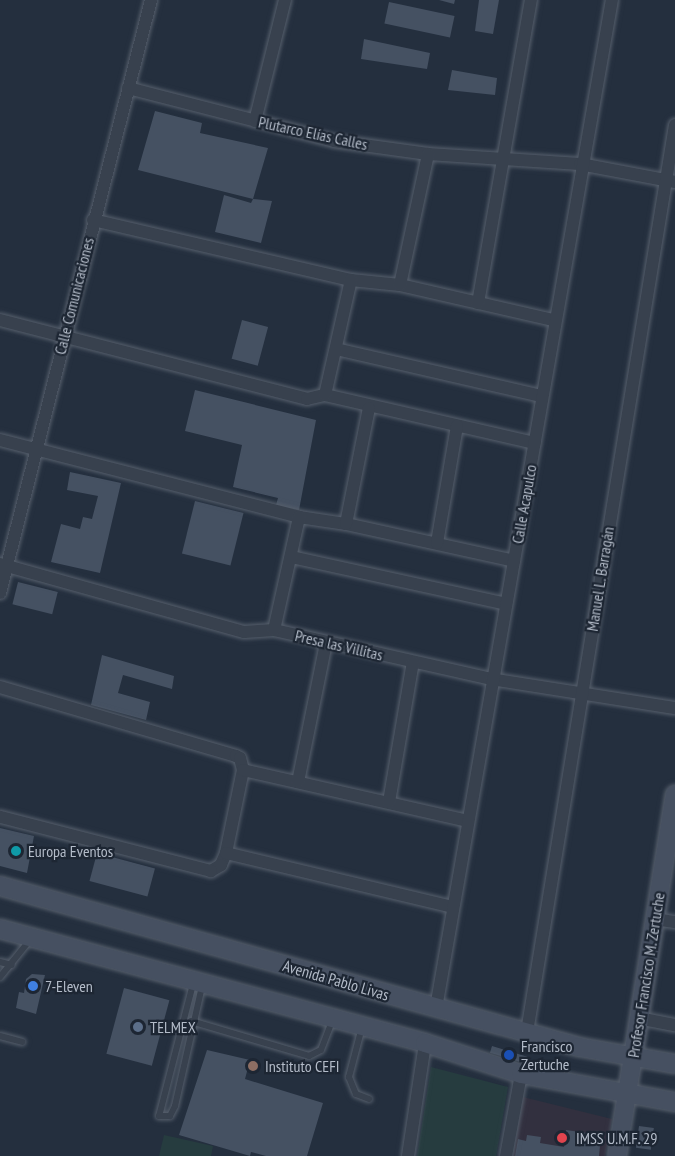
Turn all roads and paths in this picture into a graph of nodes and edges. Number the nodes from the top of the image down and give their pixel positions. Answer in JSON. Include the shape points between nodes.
{"nodes":[{"id":1,"x":151,"y":0,"type":"edge"},
{"id":2,"x":285,"y":0,"type":"edge"},
{"id":3,"x":531,"y":0,"type":"edge"},
{"id":4,"x":612,"y":0,"type":"edge"},
{"id":5,"x":128,"y":88,"type":"junction"},
{"id":6,"x":255,"y":122,"type":"junction"},
{"id":7,"x":675,"y":125,"type":"edge"},
{"id":8,"x":428,"y":154,"type":"junction"},
{"id":9,"x":501,"y":158,"type":"junction"},
{"id":10,"x":580,"y":164,"type":"junction"},
{"id":11,"x":670,"y":181,"type":"edge"},
{"id":12,"x":93,"y":220,"type":"junction"},
{"id":13,"x":351,"y":280,"type":"junction"},
{"id":14,"x":400,"y":285,"type":"junction"},
{"id":15,"x":478,"y":303,"type":"junction"},
{"id":16,"x":0,"y":320,"type":"edge"},
{"id":17,"x":553,"y":320,"type":"junction"},
{"id":18,"x":66,"y":335,"type":"junction"},
{"id":19,"x":336,"y":349,"type":"junction"},
{"id":20,"x":325,"y":395,"type":"junction"},
{"id":21,"x":542,"y":396,"type":"junction"},
{"id":22,"x":369,"y":408,"type":"junction"},
{"id":23,"x":457,"y":426,"type":"junction"},
{"id":24,"x":0,"y":440,"type":"edge"},
{"id":25,"x":535,"y":443,"type":"junction"},
{"id":26,"x":35,"y":450,"type":"junction"},
{"id":27,"x":299,"y":517,"type":"junction"},
{"id":28,"x":346,"y":524,"type":"junction"},
{"id":29,"x":437,"y":543,"type":"junction"},
{"id":30,"x":291,"y":557,"type":"junction"},
{"id":31,"x":514,"y":561,"type":"junction"},
{"id":32,"x":4,"y":565,"type":"edge"},
{"id":33,"x":0,"y":593,"type":"edge"},
{"id":34,"x":506,"y":604,"type":"junction"},
{"id":35,"x":274,"y":630,"type":"junction"},
{"id":36,"x":326,"y":643,"type":"junction"},
{"id":37,"x":413,"y":662,"type":"junction"},
{"id":38,"x":491,"y":679,"type":"junction"},
{"id":39,"x":0,"y":687,"type":"edge"},
{"id":40,"x":583,"y":693,"type":"junction"},
{"id":41,"x":675,"y":708,"type":"edge"},
{"id":42,"x":242,"y":764,"type":"junction"},
{"id":43,"x":298,"y":782,"type":"junction"},
{"id":44,"x":675,"y":795,"type":"edge"},
{"id":45,"x":389,"y":802,"type":"junction"},
{"id":46,"x":673,"y":815,"type":"edge"},
{"id":47,"x":0,"y":817,"type":"edge"},
{"id":48,"x":467,"y":821,"type":"junction"},
{"id":49,"x":226,"y":853,"type":"junction"},
{"id":50,"x":0,"y":886,"type":"edge"},
{"id":51,"x":452,"y":907,"type":"junction"},
{"id":52,"x":655,"y":919,"type":"junction"},
{"id":53,"x":675,"y":921,"type":"edge"},
{"id":54,"x":0,"y":929,"type":"edge"},
{"id":55,"x":32,"y":937,"type":"junction"},
{"id":56,"x":0,"y":962,"type":"edge"},
{"id":57,"x":12,"y":965,"type":"junction"},
{"id":58,"x":0,"y":976,"type":"edge"},
{"id":59,"x":199,"y":981,"type":"junction"},
{"id":60,"x":436,"y":1008,"type":"junction"},
{"id":61,"x":334,"y":1018,"type":"junction"},
{"id":62,"x":638,"y":1018,"type":"junction"},
{"id":63,"x":185,"y":1019,"type":"junction"},
{"id":64,"x":193,"y":1022,"type":"junction"},
{"id":65,"x":675,"y":1025,"type":"edge"},
{"id":66,"x":363,"y":1026,"type":"junction"},
{"id":67,"x":527,"y":1032,"type":"junction"},
{"id":68,"x":0,"y":1036,"type":"edge"},
{"id":69,"x":22,"y":1042,"type":"dead end"},
{"id":70,"x":425,"y":1042,"type":"junction"},
{"id":71,"x":633,"y":1056,"type":"junction"},
{"id":72,"x":675,"y":1064,"type":"edge"},
{"id":73,"x":521,"y":1074,"type":"junction"},
{"id":74,"x":627,"y":1095,"type":"junction"},
{"id":75,"x":369,"y":1099,"type":"dead end"},
{"id":76,"x":675,"y":1102,"type":"edge"},
{"id":77,"x":408,"y":1156,"type":"edge"},
{"id":78,"x":506,"y":1156,"type":"edge"},
{"id":79,"x":616,"y":1156,"type":"edge"}],
"edges":[{"from":1,"to":5,"type":"street","name":"Calle Comunicaciones"},
{"from":2,"to":6,"type":"street"},
{"from":3,"to":9,"type":"street"},
{"from":4,"to":10,"type":"street","name":"Calle Acapulco"},
{"from":5,"to":6,"type":"street","name":"Plutarco Elías Calles"},
{"from":5,"to":12,"type":"street","name":"Calle Comunicaciones"},
{"from":6,"to":8,"type":"street","name":"Plutarco Elías Calles","via":[[334,141]]},
{"from":7,"to":11,"type":"street","name":"Manuel L. Barragán"},
{"from":8,"to":9,"type":"street","name":"Plutarco Elías Calles"},
{"from":8,"to":14,"type":"street"},
{"from":9,"to":10,"type":"street","name":"Plutarco Elías Calles"},
{"from":9,"to":15,"type":"street"},
{"from":10,"to":11,"type":"street","name":"Plutarco Elías Calles"},
{"from":10,"to":17,"type":"street","name":"Calle Acapulco"},
{"from":11,"to":40,"type":"street","name":"Manuel L. Barragán"},
{"from":12,"to":13,"type":"street"},
{"from":12,"to":18,"type":"street","name":"Calle Comunicaciones"},
{"from":13,"to":14,"type":"street"},
{"from":13,"to":19,"type":"street"},
{"from":14,"to":15,"type":"street"},
{"from":15,"to":17,"type":"street"},
{"from":16,"to":18,"type":"street"},
{"from":17,"to":21,"type":"street","name":"Calle Acapulco"},
{"from":18,"to":20,"type":"street","via":[[307,399]]},
{"from":18,"to":26,"type":"street","name":"Calle Comunicaciones"},
{"from":19,"to":20,"type":"street"},
{"from":19,"to":21,"type":"street"},
{"from":20,"to":22,"type":"street"},
{"from":21,"to":25,"type":"street","name":"Calle Acapulco"},
{"from":22,"to":23,"type":"street"},
{"from":22,"to":28,"type":"street"},
{"from":23,"to":25,"type":"street"},
{"from":23,"to":29,"type":"street"},
{"from":24,"to":26,"type":"street"},
{"from":25,"to":31,"type":"street","name":"Calle Acapulco"},
{"from":26,"to":27,"type":"street"},
{"from":26,"to":32,"type":"street","name":"Calle Comunicaciones"},
{"from":27,"to":28,"type":"street"},
{"from":27,"to":30,"type":"street"},
{"from":28,"to":29,"type":"street"},
{"from":29,"to":31,"type":"street"},
{"from":30,"to":34,"type":"street"},
{"from":30,"to":35,"type":"street"},
{"from":31,"to":34,"type":"street","name":"Calle Acapulco"},
{"from":32,"to":33,"type":"street","name":"Calle Comunicaciones"},
{"from":32,"to":35,"type":"street","name":"Presa las Villitas","via":[[244,632]]},
{"from":34,"to":38,"type":"street","name":"Calle Acapulco"},
{"from":35,"to":36,"type":"street","name":"Presa las Villitas"},
{"from":36,"to":37,"type":"street","name":"Presa las Villitas"},
{"from":36,"to":43,"type":"street"},
{"from":37,"to":38,"type":"street","name":"Presa las Villitas"},
{"from":37,"to":45,"type":"street"},
{"from":38,"to":40,"type":"street","name":"Presa las Villitas"},
{"from":38,"to":48,"type":"street","name":"Calle Acapulco"},
{"from":39,"to":42,"type":"street"},
{"from":40,"to":41,"type":"street","name":"Presa las Villitas"},
{"from":40,"to":67,"type":"street","name":"Manuel L. Barragán"},
{"from":42,"to":43,"type":"street"},
{"from":42,"to":49,"type":"street"},
{"from":43,"to":45,"type":"street"},
{"from":44,"to":46,"type":"main road","name":"Profesor Francisco M. Zertuche"},
{"from":45,"to":48,"type":"street"},
{"from":46,"to":52,"type":"main road","name":"Profesor Francisco M. Zertuche"},
{"from":47,"to":49,"type":"street","via":[[212,871],[221,866]]},
{"from":48,"to":51,"type":"street","name":"Calle Acapulco"},
{"from":49,"to":51,"type":"street"},
{"from":50,"to":60,"type":"main road","name":"Avenida Pablo Livas"},
{"from":51,"to":60,"type":"street","name":"Calle Acapulco"},
{"from":52,"to":53,"type":"street"},
{"from":52,"to":62,"type":"main road","name":"Profesor Francisco M. Zertuche"},
{"from":54,"to":55,"type":"main road"},
{"from":55,"to":57,"type":"lane"},
{"from":55,"to":59,"type":"main road"},
{"from":56,"to":57,"type":"lane"},
{"from":57,"to":58,"type":"lane"},
{"from":59,"to":61,"type":"main road"},
{"from":59,"to":63,"type":"lane"},
{"from":59,"to":64,"type":"lane"},
{"from":60,"to":67,"type":"main road","name":"Avenida Pablo Livas"},
{"from":61,"to":64,"type":"lane","via":[[321,1050],[309,1056]]},
{"from":61,"to":66,"type":"main road"},
{"from":62,"to":65,"type":"street"},
{"from":62,"to":71,"type":"main road","name":"Profesor Francisco M. Zertuche"},
{"from":63,"to":64,"type":"lane"},
{"from":63,"to":64,"type":"lane","via":[[159,1116],[170,1116],[173,1110]]},
{"from":66,"to":70,"type":"main road"},
{"from":66,"to":75,"type":"lane","via":[[349,1077],[356,1094]]},
{"from":67,"to":71,"type":"main road","name":"Avenida Pablo Livas"},
{"from":68,"to":69,"type":"lane"},
{"from":70,"to":73,"type":"main road"},
{"from":70,"to":77,"type":"street"},
{"from":71,"to":72,"type":"main road","name":"Avenida Pablo Livas"},
{"from":71,"to":74,"type":"main road","name":"Profesor Francisco M. Zertuche"},
{"from":73,"to":74,"type":"main road"},
{"from":73,"to":78,"type":"street"},
{"from":74,"to":76,"type":"main road"},
{"from":74,"to":79,"type":"main road","name":"Profesor Francisco M. Zertuche"}]}
